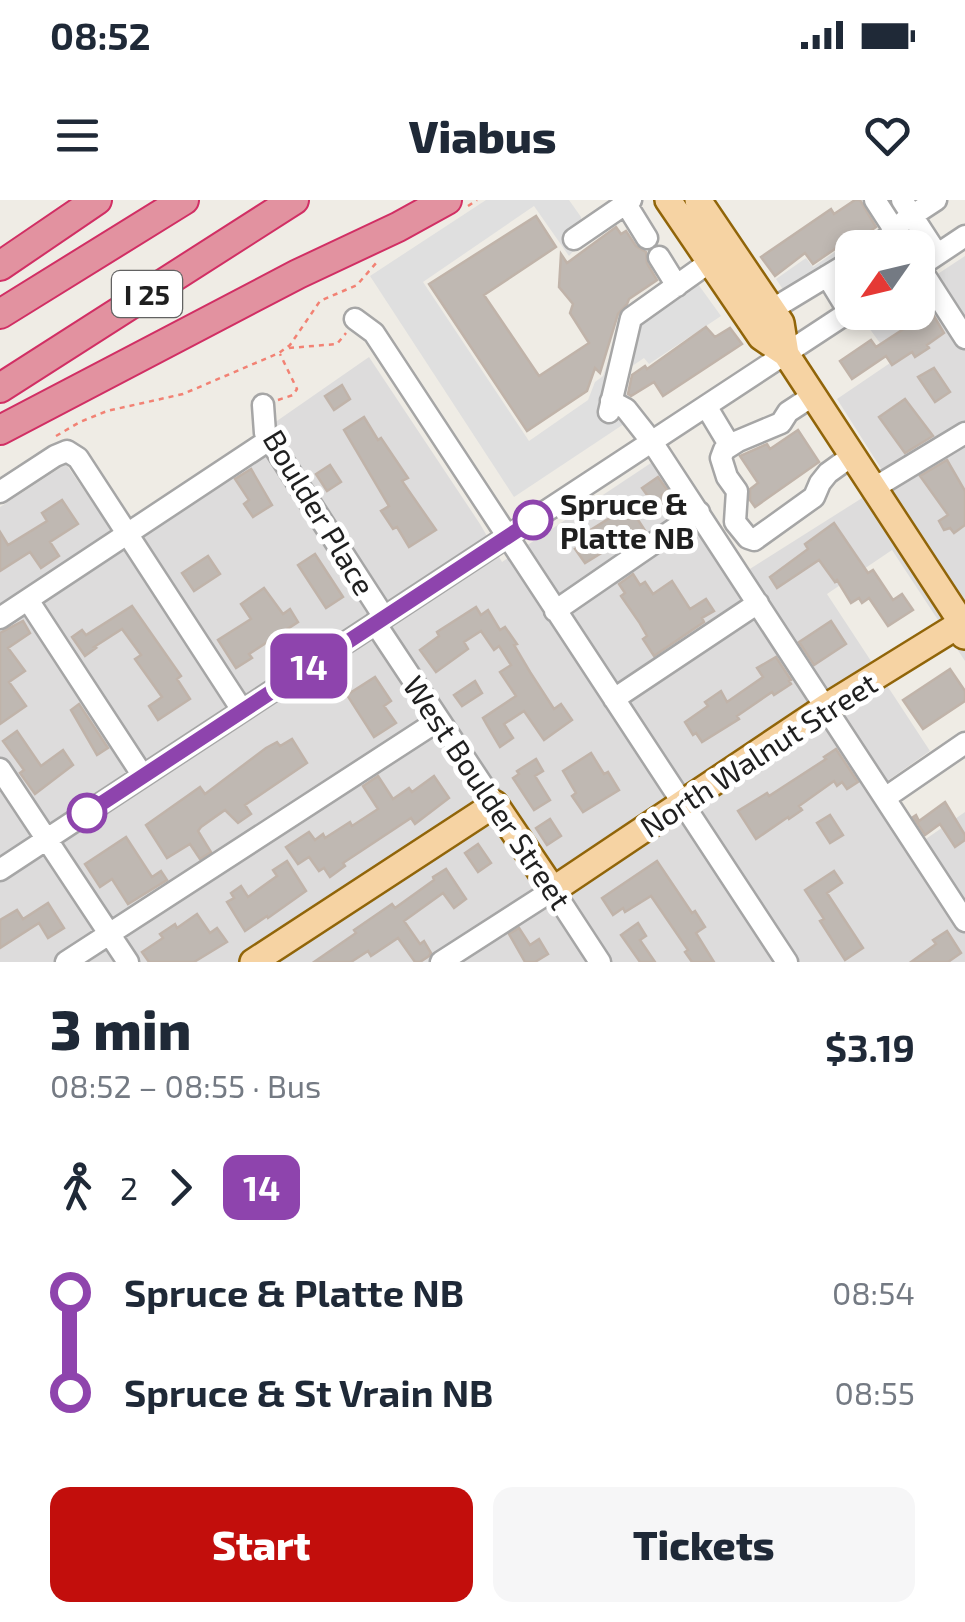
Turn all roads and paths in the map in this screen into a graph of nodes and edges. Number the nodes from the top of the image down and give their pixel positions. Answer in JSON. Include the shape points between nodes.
{"nodes":[{"id":1,"x":97,"y":200,"type":"edge"},
{"id":2,"x":184,"y":200,"type":"edge"},
{"id":3,"x":294,"y":200,"type":"edge"},
{"id":4,"x":424,"y":200,"type":"edge"},
{"id":5,"x":477,"y":200,"type":"edge"},
{"id":6,"x":668,"y":200,"type":"edge"},
{"id":7,"x":698,"y":200,"type":"edge"},
{"id":8,"x":876,"y":200,"type":"edge"},
{"id":9,"x":936,"y":200,"type":"edge"},
{"id":10,"x":628,"y":202,"type":"edge"},
{"id":11,"x":454,"y":205,"type":"edge"},
{"id":12,"x":902,"y":224,"type":"edge"},
{"id":13,"x":965,"y":236,"type":"edge"},
{"id":14,"x":648,"y":238,"type":"dead end"},
{"id":15,"x":574,"y":239,"type":"dead end"},
{"id":16,"x":937,"y":254,"type":"joint"},
{"id":17,"x":382,"y":255,"type":"dead end"},
{"id":18,"x":659,"y":257,"type":"dead end"},
{"id":19,"x":326,"y":260,"type":"junction"},
{"id":20,"x":711,"y":261,"type":"junction"},
{"id":21,"x":0,"y":266,"type":"edge"},
{"id":22,"x":835,"y":271,"type":"edge"},
{"id":23,"x":827,"y":276,"type":"junction"},
{"id":24,"x":677,"y":286,"type":"junction"},
{"id":25,"x":835,"y":288,"type":"edge"},
{"id":26,"x":935,"y":292,"type":"edge"},
{"id":27,"x":771,"y":310,"type":"junction"},
{"id":28,"x":0,"y":314,"type":"edge"},
{"id":29,"x":355,"y":320,"type":"joint"},
{"id":30,"x":835,"y":322,"type":"edge"},
{"id":31,"x":965,"y":338,"type":"edge"},
{"id":32,"x":285,"y":348,"type":"junction"},
{"id":33,"x":280,"y":353,"type":"junction"},
{"id":34,"x":786,"y":354,"type":"junction"},
{"id":35,"x":0,"y":388,"type":"edge"},
{"id":36,"x":814,"y":395,"type":"junction"},
{"id":37,"x":262,"y":405,"type":"joint"},
{"id":38,"x":706,"y":406,"type":"junction"},
{"id":39,"x":0,"y":430,"type":"edge"},
{"id":40,"x":965,"y":433,"type":"edge"},
{"id":41,"x":269,"y":440,"type":"junction"},
{"id":42,"x":652,"y":442,"type":"junction"},
{"id":43,"x":62,"y":444,"type":"junction"},
{"id":44,"x":730,"y":446,"type":"junction"},
{"id":45,"x":853,"y":456,"type":"junction"},
{"id":46,"x":874,"y":488,"type":"junction"},
{"id":47,"x":0,"y":492,"type":"edge"},
{"id":48,"x":699,"y":512,"type":"junction"},
{"id":49,"x":128,"y":534,"type":"junction"},
{"id":50,"x":506,"y":538,"type":"junction"},
{"id":51,"x":28,"y":600,"type":"junction"},
{"id":52,"x":758,"y":604,"type":"junction"},
{"id":53,"x":555,"y":610,"type":"junction"},
{"id":54,"x":0,"y":618,"type":"edge"},
{"id":55,"x":379,"y":620,"type":"junction"},
{"id":56,"x":964,"y":627,"type":"edge"},
{"id":57,"x":614,"y":699,"type":"junction"},
{"id":58,"x":826,"y":707,"type":"junction"},
{"id":59,"x":242,"y":710,"type":"junction"},
{"id":60,"x":440,"y":720,"type":"junction"},
{"id":61,"x":965,"y":743,"type":"edge"},
{"id":62,"x":0,"y":769,"type":"edge"},
{"id":63,"x":143,"y":776,"type":"junction"},
{"id":64,"x":885,"y":798,"type":"junction"},
{"id":65,"x":682,"y":802,"type":"junction"},
{"id":66,"x":495,"y":804,"type":"junction"},
{"id":67,"x":47,"y":840,"type":"junction"},
{"id":68,"x":0,"y":870,"type":"edge"},
{"id":69,"x":553,"y":890,"type":"junction"},
{"id":70,"x":965,"y":922,"type":"edge"},
{"id":71,"x":110,"y":934,"type":"junction"},
{"id":72,"x":66,"y":962,"type":"edge"},
{"id":73,"x":128,"y":962,"type":"edge"},
{"id":74,"x":253,"y":962,"type":"edge"},
{"id":75,"x":441,"y":962,"type":"edge"},
{"id":76,"x":600,"y":962,"type":"edge"},
{"id":77,"x":788,"y":962,"type":"edge"}],
"edges":[{"from":1,"to":21,"type":"highway"},
{"from":2,"to":28,"type":"highway","number":"I 25"},
{"from":3,"to":35,"type":"highway","number":"I 25"},
{"from":4,"to":19,"type":"highway"},
{"from":5,"to":11,"type":"path"},
{"from":6,"to":20,"type":"main road"},
{"from":7,"to":27,"type":"main road"},
{"from":8,"to":12,"type":"street"},
{"from":9,"to":12,"type":"street"},
{"from":10,"to":14,"type":"street"},
{"from":10,"to":15,"type":"street"},
{"from":11,"to":19,"type":"highway"},
{"from":12,"to":16,"type":"street"},
{"from":13,"to":16,"type":"street"},
{"from":17,"to":32,"type":"path","via":[[358,285],[320,301]]},
{"from":18,"to":24,"type":"street"},
{"from":19,"to":39,"type":"highway"},
{"from":20,"to":24,"type":"street"},
{"from":20,"to":34,"type":"main road","via":[[761,336]]},
{"from":22,"to":23,"type":"street"},
{"from":23,"to":25,"type":"street"},
{"from":23,"to":27,"type":"street"},
{"from":24,"to":42,"type":"street","via":[[631,318],[610,406],[626,410]]},
{"from":26,"to":31,"type":"street"},
{"from":27,"to":34,"type":"main road","via":[[781,323]]},
{"from":29,"to":32,"type":"path","via":[[338,344]]},
{"from":29,"to":50,"type":"street","via":[[374,334]]},
{"from":30,"to":34,"type":"street"},
{"from":32,"to":33,"type":"path"},
{"from":33,"to":37,"type":"path","via":[[297,389]]},
{"from":33,"to":43,"type":"path","via":[[183,394],[80,422]]},
{"from":34,"to":36,"type":"main road"},
{"from":34,"to":38,"type":"street"},
{"from":36,"to":44,"type":"street","via":[[781,422]]},
{"from":36,"to":45,"type":"main road"},
{"from":37,"to":41,"type":"street","name":"Boulder Place"},
{"from":38,"to":42,"type":"street"},
{"from":38,"to":44,"type":"street"},
{"from":40,"to":46,"type":"street"},
{"from":41,"to":49,"type":"street"},
{"from":41,"to":55,"type":"street","name":"Boulder Place"},
{"from":42,"to":48,"type":"street"},
{"from":42,"to":50,"type":"street"},
{"from":43,"to":47,"type":"street","via":[[55,456]]},
{"from":43,"to":49,"type":"street"},
{"from":44,"to":45,"type":"street","via":[[721,458],[737,491],[735,522],[754,540],[814,497],[828,473]]},
{"from":45,"to":46,"type":"main road"},
{"from":46,"to":56,"type":"main road"},
{"from":48,"to":52,"type":"street"},
{"from":48,"to":53,"type":"street"},
{"from":49,"to":51,"type":"street"},
{"from":49,"to":59,"type":"street"},
{"from":50,"to":53,"type":"street"},
{"from":50,"to":55,"type":"street"},
{"from":51,"to":54,"type":"street"},
{"from":51,"to":63,"type":"street"},
{"from":52,"to":57,"type":"street"},
{"from":52,"to":58,"type":"street"},
{"from":53,"to":57,"type":"street"},
{"from":55,"to":59,"type":"street"},
{"from":55,"to":60,"type":"street","name":"West Boulder Street"},
{"from":56,"to":58,"type":"main road","name":"North Walnut Street"},
{"from":57,"to":65,"type":"street"},
{"from":58,"to":64,"type":"street"},
{"from":58,"to":65,"type":"main road","name":"North Walnut Street"},
{"from":59,"to":63,"type":"street"},
{"from":60,"to":66,"type":"street","name":"West Boulder Street"},
{"from":60,"to":71,"type":"street"},
{"from":61,"to":64,"type":"street"},
{"from":62,"to":67,"type":"street"},
{"from":63,"to":67,"type":"street"},
{"from":64,"to":70,"type":"street"},
{"from":65,"to":69,"type":"main road","name":"North Walnut Street"},
{"from":65,"to":77,"type":"street"},
{"from":66,"to":69,"type":"main road","name":"West Boulder Street"},
{"from":66,"to":74,"type":"main road"},
{"from":67,"to":68,"type":"street"},
{"from":67,"to":71,"type":"street"},
{"from":69,"to":75,"type":"street"},
{"from":69,"to":76,"type":"street","name":"West Boulder Street"},
{"from":71,"to":72,"type":"street"},
{"from":71,"to":73,"type":"street"}]}
